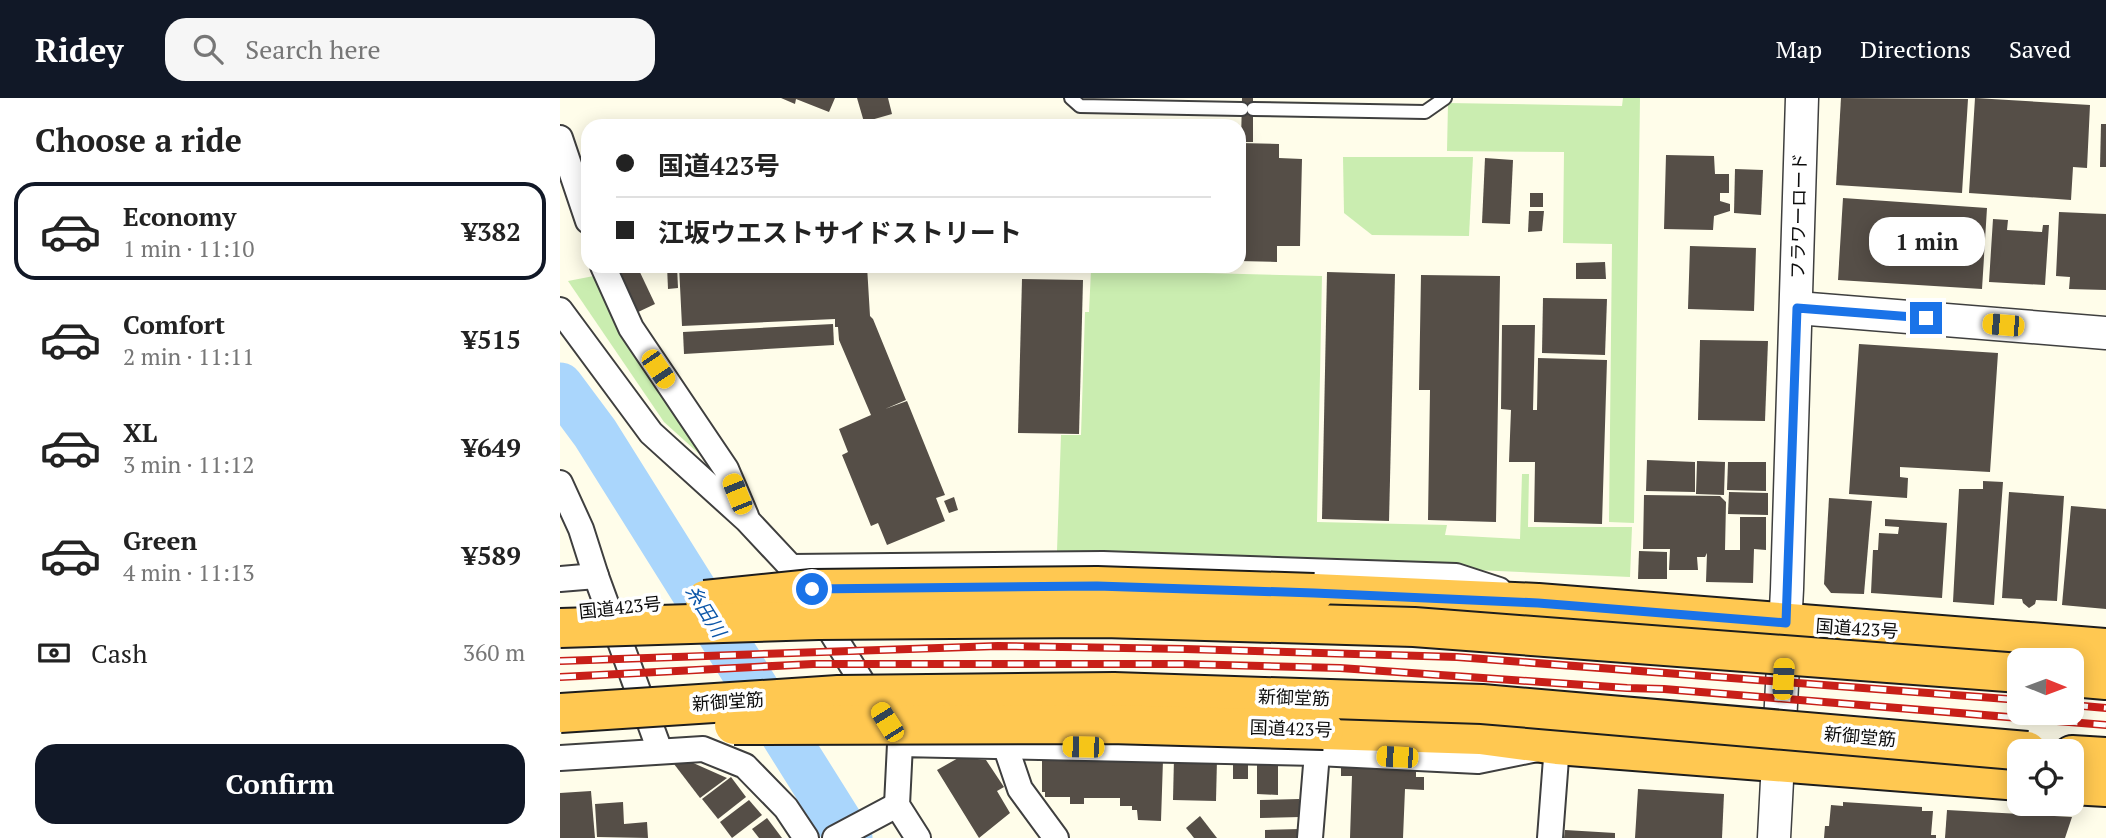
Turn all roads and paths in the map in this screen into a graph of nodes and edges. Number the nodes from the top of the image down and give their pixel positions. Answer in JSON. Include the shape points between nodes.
{"nodes":[{"id":1,"x":1071,"y":98,"type":"edge"},
{"id":2,"x":1445,"y":98,"type":"edge"},
{"id":3,"x":1802,"y":98,"type":"edge"},
{"id":4,"x":560,"y":138,"type":"edge"},
{"id":5,"x":581,"y":200,"type":"edge"},
{"id":6,"x":606,"y":273,"type":"edge"},
{"id":7,"x":1797,"y":308,"type":"junction"},
{"id":8,"x":560,"y":310,"type":"edge"},
{"id":9,"x":2106,"y":333,"type":"edge"},
{"id":10,"x":560,"y":483,"type":"edge"},
{"id":11,"x":747,"y":520,"type":"junction"},
{"id":12,"x":791,"y":567,"type":"junction"},
{"id":13,"x":596,"y":576,"type":"junction"},
{"id":14,"x":560,"y":579,"type":"edge"},
{"id":15,"x":1538,"y":603,"type":"junction"},
{"id":16,"x":560,"y":614,"type":"edge"},
{"id":17,"x":1786,"y":623,"type":"junction"},
{"id":18,"x":560,"y":628,"type":"edge"},
{"id":19,"x":2106,"y":648,"type":"edge"},
{"id":20,"x":2007,"y":672,"type":"edge"},
{"id":21,"x":2084,"y":678,"type":"edge"},
{"id":22,"x":2106,"y":680,"type":"edge"},
{"id":23,"x":560,"y":713,"type":"edge"},
{"id":24,"x":560,"y":725,"type":"edge"},
{"id":25,"x":1320,"y":741,"type":"junction"},
{"id":26,"x":900,"y":744,"type":"junction"},
{"id":27,"x":1557,"y":745,"type":"junction"},
{"id":28,"x":1005,"y":746,"type":"junction"},
{"id":29,"x":2007,"y":749,"type":"edge"},
{"id":30,"x":660,"y":751,"type":"junction"},
{"id":31,"x":2084,"y":756,"type":"edge"},
{"id":32,"x":2106,"y":757,"type":"edge"},
{"id":33,"x":560,"y":758,"type":"edge"},
{"id":34,"x":1779,"y":763,"type":"junction"},
{"id":35,"x":2007,"y":780,"type":"edge"},
{"id":36,"x":2084,"y":786,"type":"edge"},
{"id":37,"x":2106,"y":787,"type":"edge"},
{"id":38,"x":897,"y":805,"type":"junction"},
{"id":39,"x":806,"y":838,"type":"edge"},
{"id":40,"x":835,"y":838,"type":"edge"},
{"id":41,"x":918,"y":838,"type":"edge"},
{"id":42,"x":1056,"y":838,"type":"edge"},
{"id":43,"x":1310,"y":838,"type":"edge"},
{"id":44,"x":1550,"y":838,"type":"edge"},
{"id":45,"x":1774,"y":838,"type":"edge"}],
"edges":[{"from":1,"to":2,"type":"lane","via":[[1080,106],[1425,112]]},
{"from":3,"to":7,"type":"street","name":"フラワーロード"},
{"from":4,"to":5,"type":"street"},
{"from":6,"to":11,"type":"street","via":[[631,328],[726,468]]},
{"from":7,"to":9,"type":"street"},
{"from":7,"to":17,"type":"street","name":"フラワーロード"},
{"from":8,"to":11,"type":"street","via":[[651,433]]},
{"from":10,"to":13,"type":"street"},
{"from":11,"to":12,"type":"street"},
{"from":12,"to":15,"type":"street","via":[[1102,564],[1456,576]]},
{"from":12,"to":26,"type":"street"},
{"from":13,"to":14,"type":"street"},
{"from":13,"to":30,"type":"street"},
{"from":15,"to":16,"type":"highway","name":"国道423号","bridge":true,"via":[[1097,586],[812,589]]},
{"from":15,"to":17,"type":"highway","name":"国道423号"},
{"from":17,"to":19,"type":"highway","name":"国道423号"},
{"from":17,"to":34,"type":"street","name":"フラワーロード"},
{"from":18,"to":20,"type":"highway","bridge":true,"via":[[1090,618],[1401,626]]},
{"from":21,"to":22,"type":"highway"},
{"from":23,"to":29,"type":"highway","name":"新御堂筋","bridge":true,"via":[[838,695],[1114,692],[1482,704]]},
{"from":24,"to":25,"type":"highway","name":"国道423号","bridge":true,"via":[[1110,724]]},
{"from":25,"to":27,"type":"highway","name":"国道423号","via":[[1480,734]]},
{"from":25,"to":28,"type":"street"},
{"from":25,"to":43,"type":"street"},
{"from":26,"to":28,"type":"street"},
{"from":26,"to":38,"type":"street"},
{"from":27,"to":34,"type":"highway","name":"国道423号"},
{"from":27,"to":44,"type":"street"},
{"from":28,"to":42,"type":"street","via":[[1020,789]]},
{"from":30,"to":33,"type":"street"},
{"from":30,"to":39,"type":"street","via":[[703,749],[745,766],[786,808]]},
{"from":31,"to":32,"type":"highway"},
{"from":34,"to":35,"type":"highway","name":"国道423号"},
{"from":34,"to":45,"type":"street","name":"フラワーロード"},
{"from":36,"to":37,"type":"highway"},
{"from":38,"to":40,"type":"street"},
{"from":38,"to":41,"type":"street"}]}
